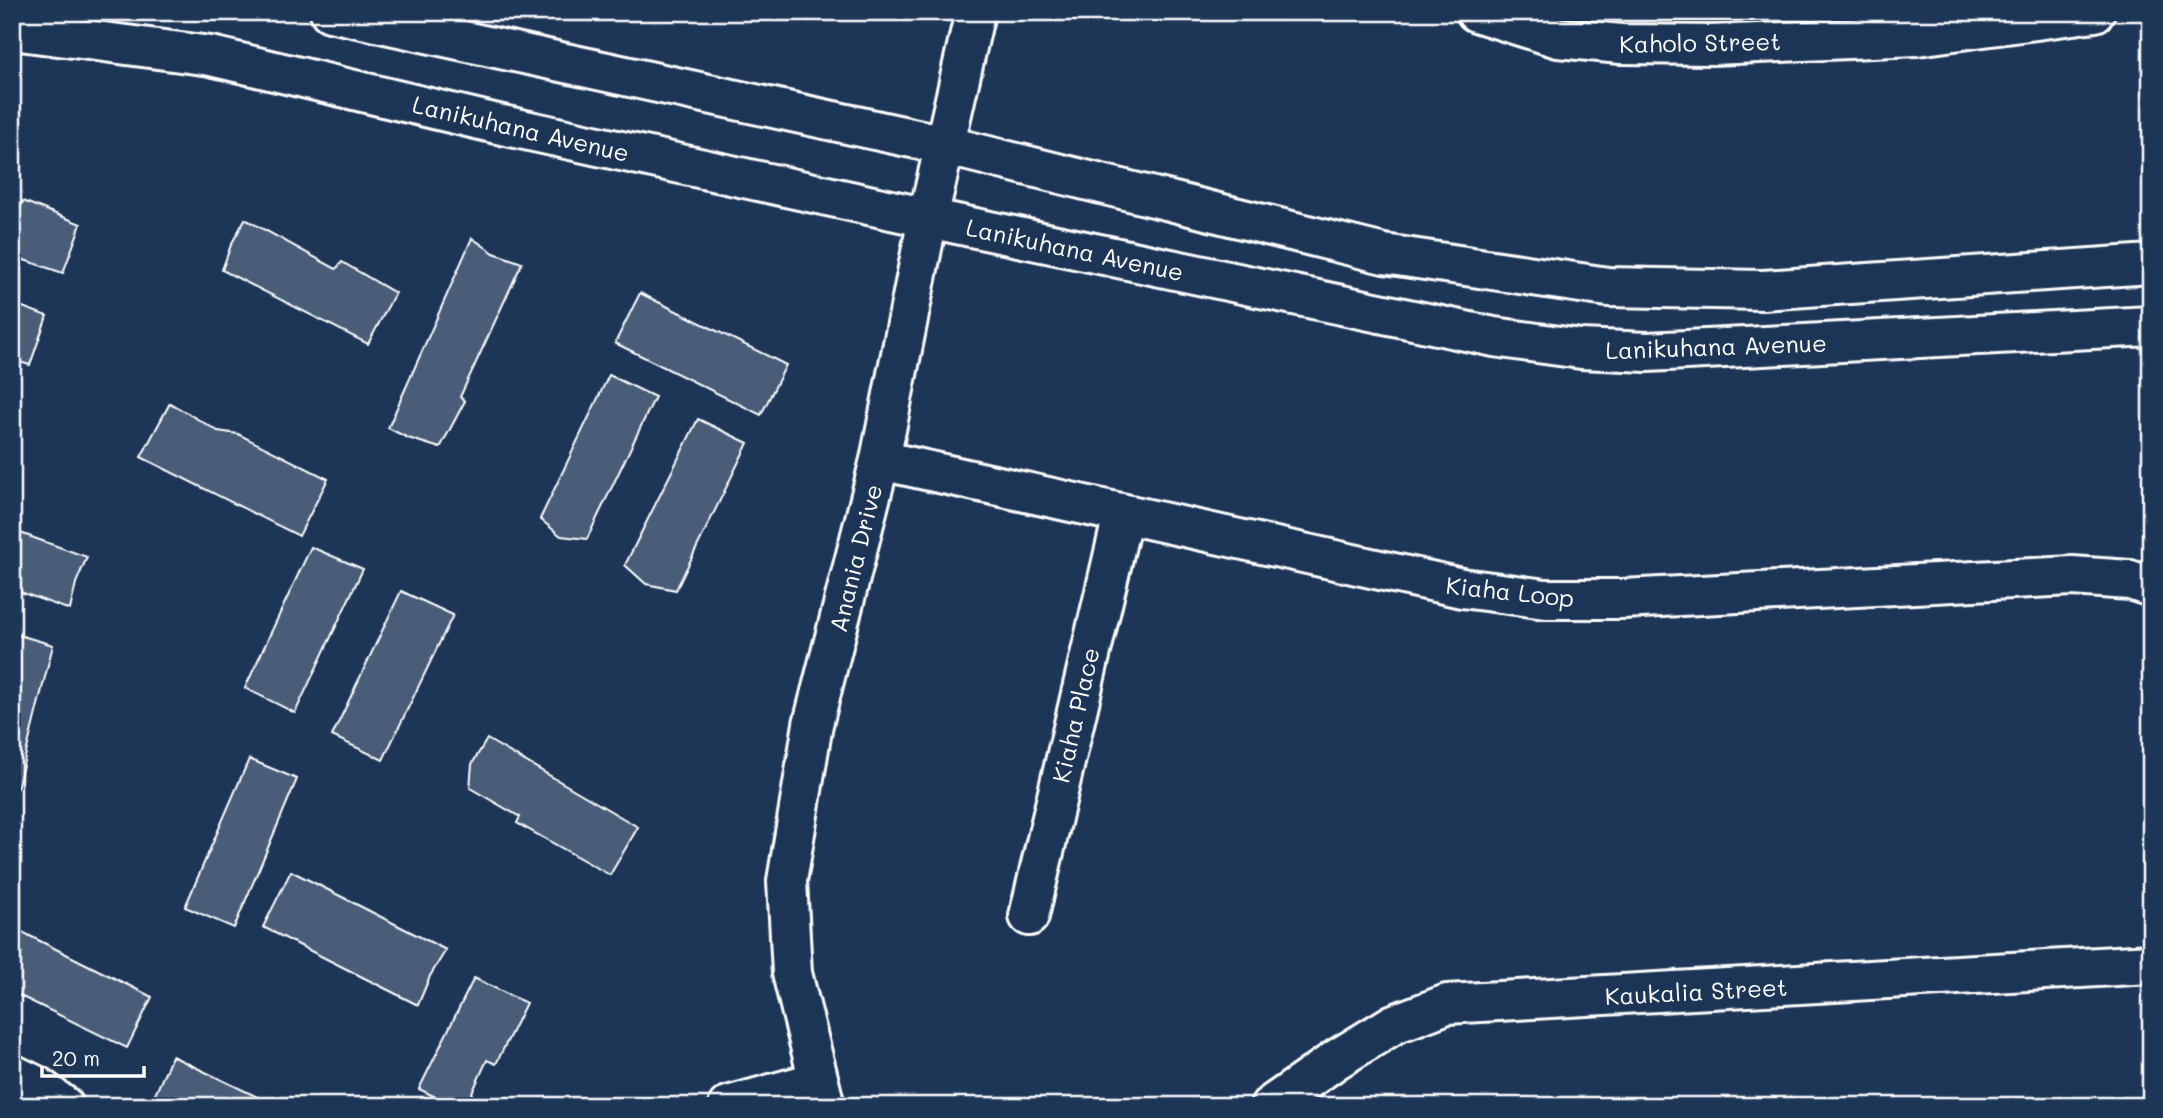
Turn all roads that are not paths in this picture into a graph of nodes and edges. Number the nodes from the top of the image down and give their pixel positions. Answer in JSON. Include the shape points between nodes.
{"nodes":[{"id":1,"x":330,"y":12,"type":"edge"},
{"id":2,"x":975,"y":12,"type":"edge"},
{"id":3,"x":1476,"y":12,"type":"edge"},
{"id":4,"x":2095,"y":12,"type":"edge"},
{"id":5,"x":12,"y":30,"type":"edge"},
{"id":6,"x":944,"y":145,"type":"junction"},
{"id":7,"x":928,"y":218,"type":"junction"},
{"id":8,"x":2151,"y":264,"type":"edge"},
{"id":9,"x":2151,"y":326,"type":"edge"},
{"id":10,"x":880,"y":460,"type":"junction"},
{"id":11,"x":1123,"y":515,"type":"junction"},
{"id":12,"x":2151,"y":587,"type":"edge"},
{"id":13,"x":1029,"y":916,"type":"dead end"},
{"id":14,"x":2151,"y":964,"type":"edge"},
{"id":15,"x":12,"y":1074,"type":"edge"},
{"id":16,"x":822,"y":1093,"type":"edge"},
{"id":17,"x":64,"y":1106,"type":"edge"},
{"id":18,"x":728,"y":1106,"type":"edge"},
{"id":19,"x":1270,"y":1106,"type":"edge"}],
"edges":[{"from":1,"to":6,"type":"street"},
{"from":2,"to":6,"type":"street","name":"Anania Drive"},
{"from":3,"to":4,"type":"street","name":"Kaholo Street","via":[[1558,38],[1712,45],[1917,36]]},
{"from":5,"to":7,"type":"street","name":"Lanikuhana Avenue","via":[[211,56]]},
{"from":6,"to":7,"type":"street","name":"Anania Drive"},
{"from":6,"to":8,"type":"street","via":[[1384,254],[1608,287],[1763,290]]},
{"from":7,"to":9,"type":"street","name":"Lanikuhana Avenue","via":[[1494,337],[1581,349],[1647,352]]},
{"from":7,"to":10,"type":"street","name":"Anania Drive"},
{"from":10,"to":11,"type":"street","name":"Kiaha Loop"},
{"from":10,"to":16,"type":"street","name":"Anania Drive","via":[[813,724],[787,881],[792,973]]},
{"from":11,"to":12,"type":"street","name":"Kiaha Loop","via":[[1462,588],[1546,599],[2072,576],[2130,580]]},
{"from":11,"to":13,"type":"street","name":"Kiaha Place"},
{"from":14,"to":19,"type":"street","name":"Kaukalia Street","via":[[1447,1004],[1394,1024]]},
{"from":15,"to":17,"type":"street"},
{"from":16,"to":18,"type":"street"}]}
